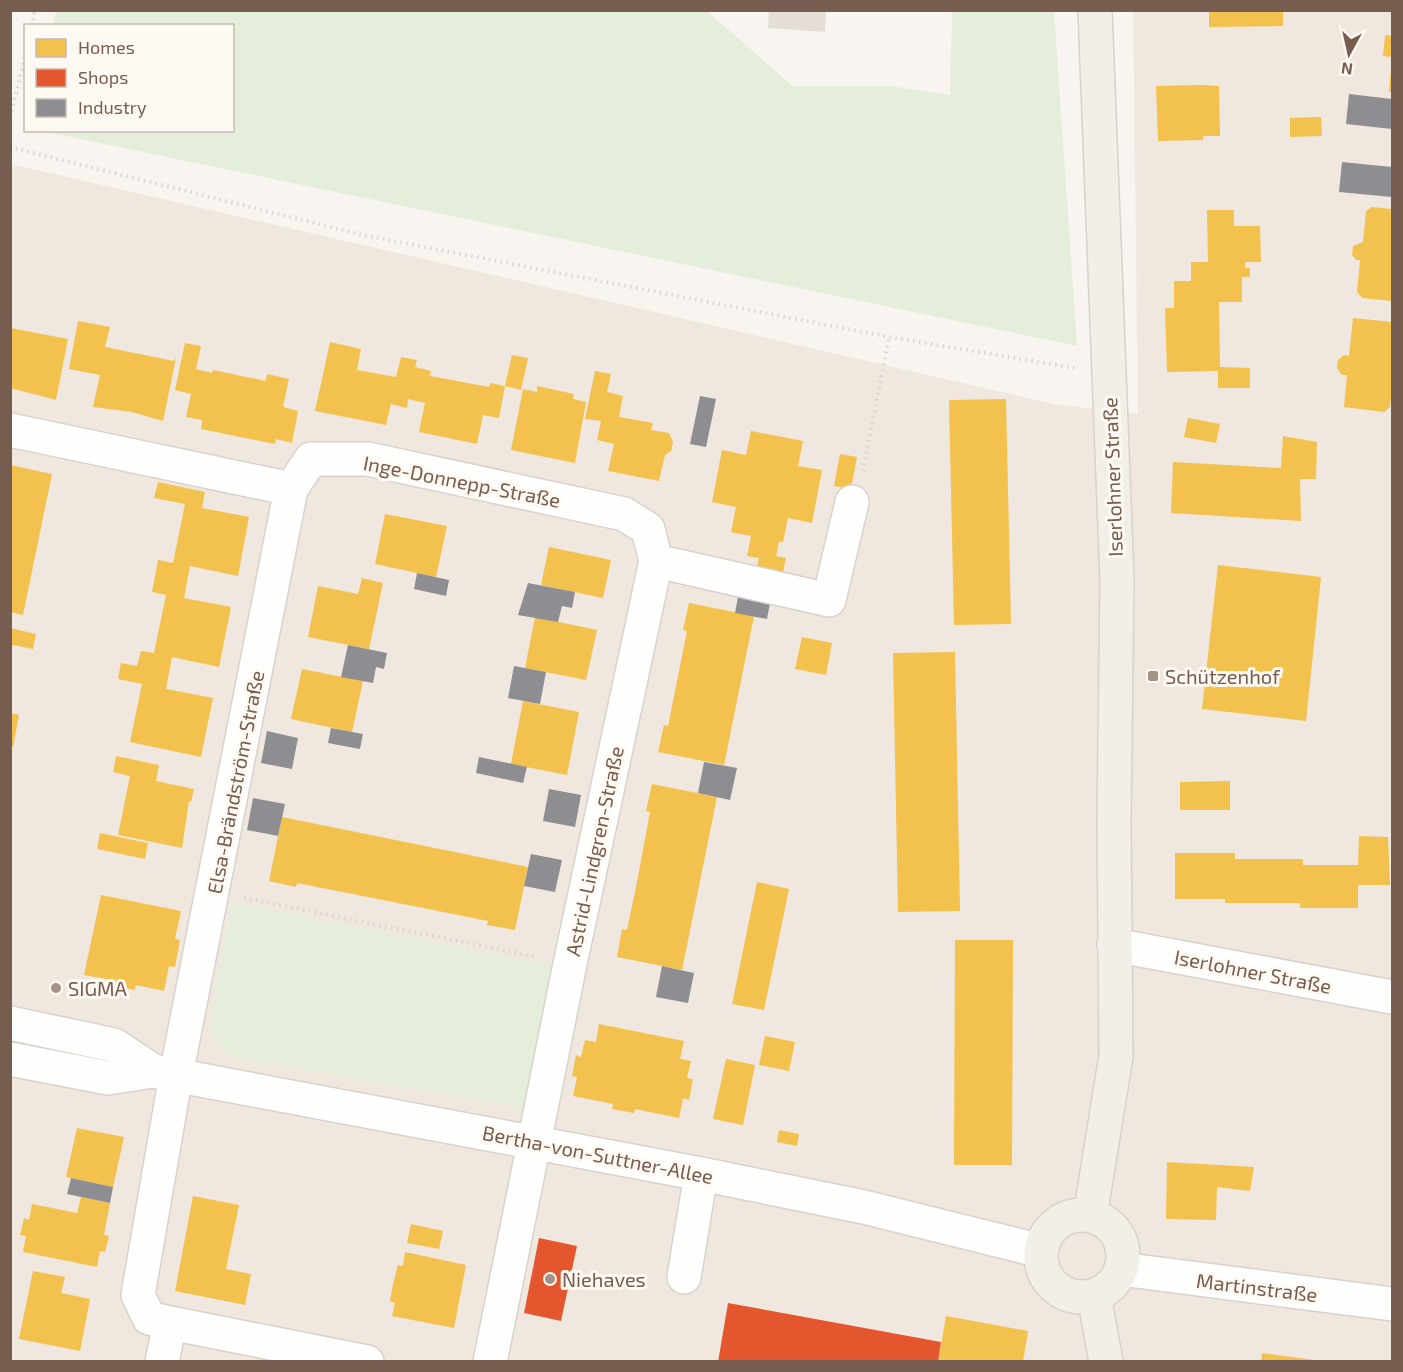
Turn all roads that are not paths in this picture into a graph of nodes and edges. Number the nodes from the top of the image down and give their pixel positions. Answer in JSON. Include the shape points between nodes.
{"nodes":[{"id":1,"x":1095,"y":10,"type":"edge"},
{"id":2,"x":10,"y":430,"type":"edge"},
{"id":3,"x":291,"y":489,"type":"junction"},
{"id":4,"x":852,"y":502,"type":"road end"},
{"id":5,"x":656,"y":561,"type":"junction"},
{"id":6,"x":1114,"y":945,"type":"junction"},
{"id":7,"x":1392,"y":997,"type":"edge"},
{"id":8,"x":10,"y":1023,"type":"edge"},
{"id":9,"x":10,"y":1059,"type":"edge"},
{"id":10,"x":165,"y":1073,"type":"junction"},
{"id":11,"x":536,"y":1142,"type":"junction"},
{"id":12,"x":701,"y":1174,"type":"junction"},
{"id":13,"x":1090,"y":1216,"type":"junction"},
{"id":14,"x":1041,"y":1251,"type":"junction"},
{"id":15,"x":1121,"y":1269,"type":"junction"},
{"id":16,"x":684,"y":1277,"type":"dead end"},
{"id":17,"x":1094,"y":1296,"type":"junction"},
{"id":18,"x":1392,"y":1304,"type":"edge"},
{"id":19,"x":170,"y":1323,"type":"junction"},
{"id":20,"x":162,"y":1362,"type":"edge"},
{"id":21,"x":367,"y":1362,"type":"edge"},
{"id":22,"x":490,"y":1362,"type":"edge"},
{"id":23,"x":1106,"y":1362,"type":"edge"}],
"edges":[{"from":1,"to":6,"type":"main road","name":"Iserlohner Straße","via":[[1117,580]]},
{"from":2,"to":3,"type":"street"},
{"from":3,"to":5,"type":"street","name":"Inge-Donnepp-Straße","via":[[311,459],[368,459],[624,514],[648,529]]},
{"from":3,"to":10,"type":"street","name":"Elsa-Brändström-Straße","via":[[214,892]]},
{"from":4,"to":5,"type":"street","via":[[829,600]]},
{"from":5,"to":11,"type":"street","name":"Astrid-Lindgren-Straße"},
{"from":6,"to":7,"type":"street","name":"Iserlohner Straße"},
{"from":6,"to":13,"type":"main road","name":"Iserlohner Straße","via":[[1116,1056]]},
{"from":8,"to":10,"type":"street","name":"Bertha-von-Suttner-Allee","via":[[114,1045]]},
{"from":9,"to":10,"type":"street","name":"Bertha-von-Suttner-Allee","via":[[108,1078]]},
{"from":10,"to":11,"type":"street","name":"Bertha-von-Suttner-Allee"},
{"from":10,"to":19,"type":"street","name":"Elsa-Brändström-Straße","via":[[138,1295],[148,1318]]},
{"from":11,"to":12,"type":"street","name":"Bertha-von-Suttner-Allee"},
{"from":11,"to":22,"type":"street","name":"Astrid-Lindgren-Straße"},
{"from":12,"to":14,"type":"street","name":"Bertha-von-Suttner-Allee","via":[[864,1207]]},
{"from":12,"to":16,"type":"street"},
{"from":13,"to":14,"type":"main road","via":[[1076,1215],[1053,1227]]},
{"from":13,"to":15,"type":"main road","via":[[1113,1230],[1123,1255]]},
{"from":14,"to":17,"type":"main road","via":[[1042,1265],[1055,1288],[1081,1297]]},
{"from":15,"to":17,"type":"main road","via":[[1115,1280]]},
{"from":15,"to":18,"type":"street","name":"Martinstraße"},
{"from":17,"to":23,"type":"main road"},
{"from":19,"to":20,"type":"street"},
{"from":19,"to":21,"type":"street"}]}
